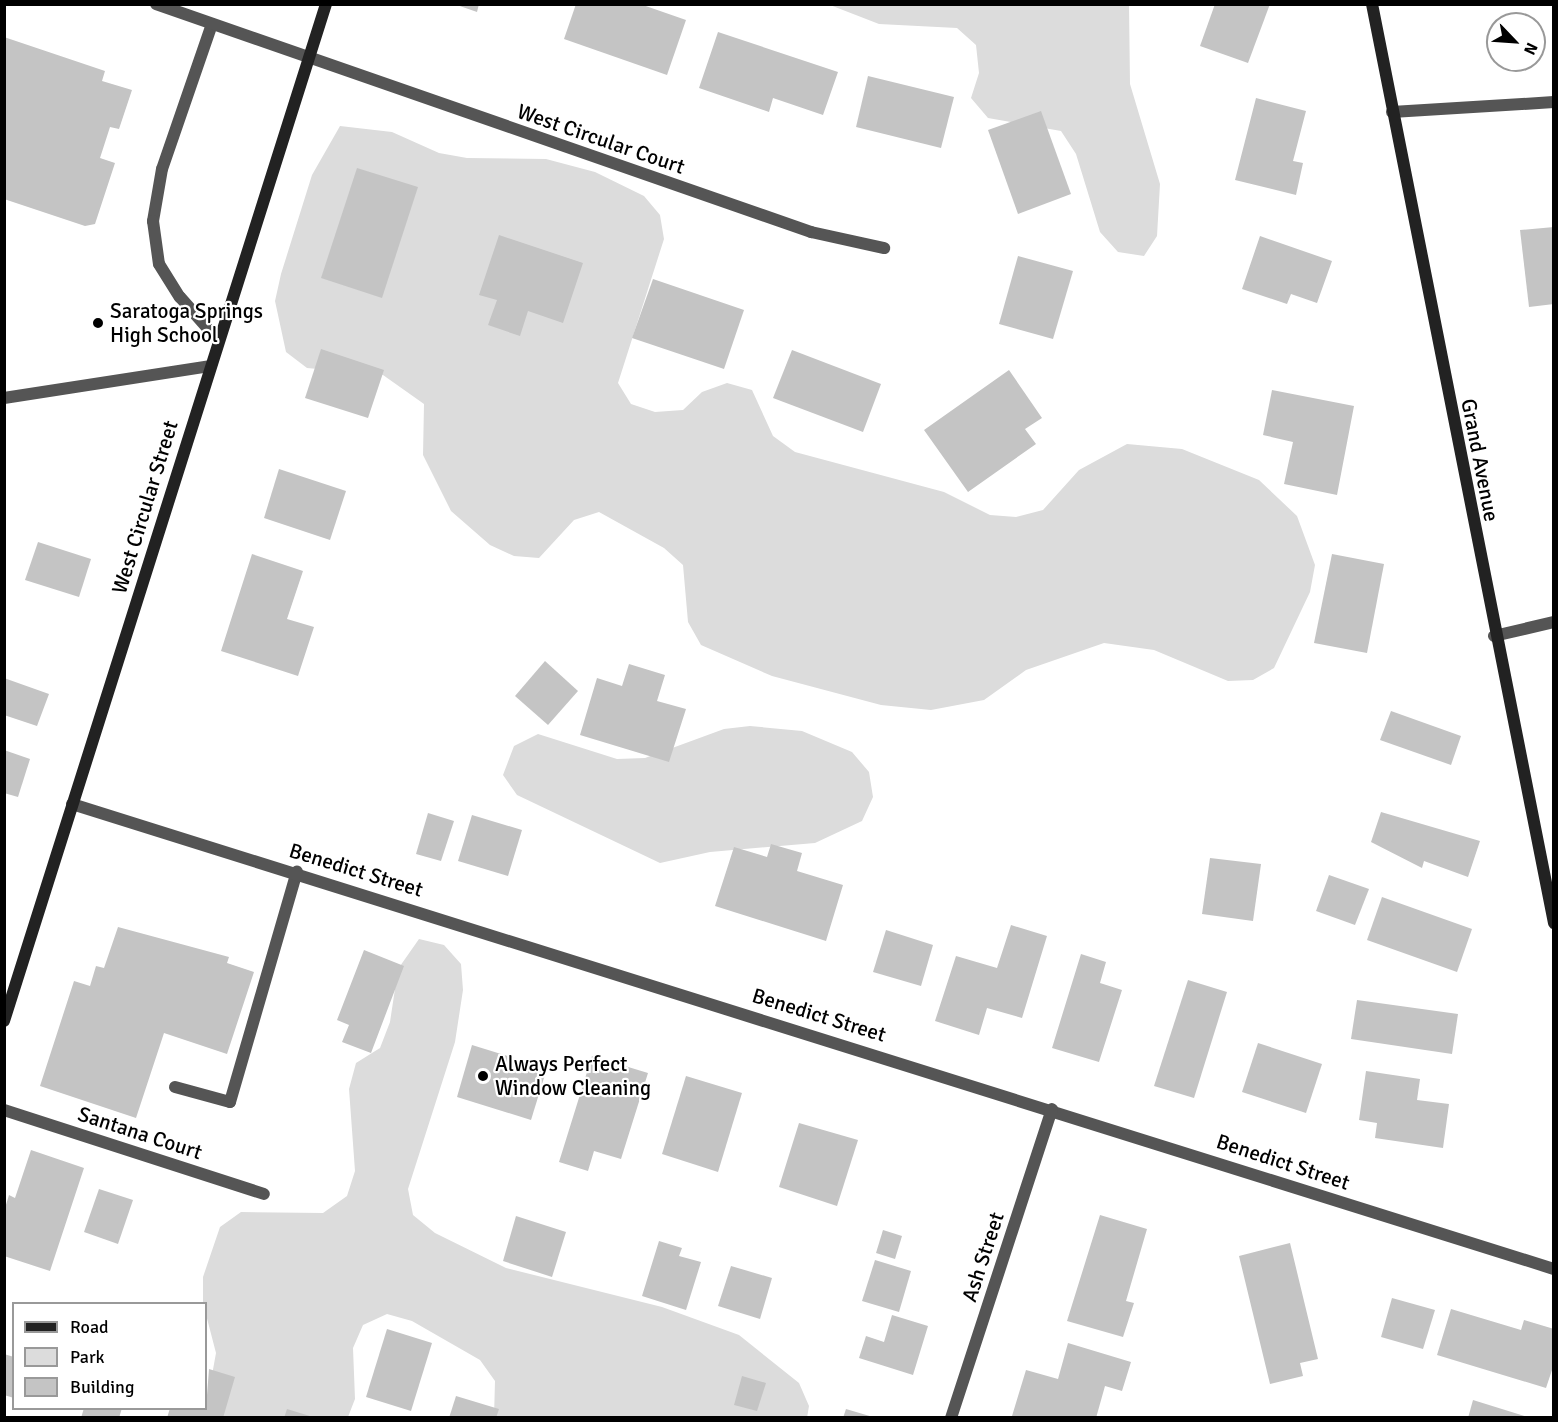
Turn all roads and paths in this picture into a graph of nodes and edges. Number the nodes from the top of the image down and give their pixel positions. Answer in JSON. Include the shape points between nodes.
{"nodes":[{"id":1,"x":156,"y":4,"type":"edge"},
{"id":2,"x":326,"y":4,"type":"edge"},
{"id":3,"x":1372,"y":4,"type":"edge"},
{"id":4,"x":212,"y":24,"type":"junction"},
{"id":5,"x":308,"y":60,"type":"junction"},
{"id":6,"x":1554,"y":102,"type":"edge"},
{"id":7,"x":1392,"y":112,"type":"junction"},
{"id":8,"x":884,"y":248,"type":"dead end"},
{"id":9,"x":218,"y":340,"type":"junction"},
{"id":10,"x":210,"y":366,"type":"junction"},
{"id":11,"x":4,"y":398,"type":"edge"},
{"id":12,"x":1554,"y":622,"type":"edge"},
{"id":13,"x":1494,"y":636,"type":"junction"},
{"id":14,"x":72,"y":804,"type":"junction"},
{"id":15,"x":297,"y":872,"type":"junction"},
{"id":16,"x":1554,"y":923,"type":"edge"},
{"id":17,"x":4,"y":1021,"type":"edge"},
{"id":18,"x":175,"y":1087,"type":"dead end"},
{"id":19,"x":1052,"y":1109,"type":"junction"},
{"id":20,"x":4,"y":1110,"type":"edge"},
{"id":21,"x":264,"y":1194,"type":"dead end"},
{"id":22,"x":1554,"y":1269,"type":"edge"},
{"id":23,"x":951,"y":1418,"type":"edge"}],
"edges":[{"from":1,"to":4,"type":"street","name":"West Circular Court"},
{"from":2,"to":5,"type":"street","name":"West Circular Street"},
{"from":3,"to":7,"type":"street","name":"Grand Avenue"},
{"from":4,"to":5,"type":"street","name":"West Circular Court"},
{"from":4,"to":9,"type":"street","via":[[163,164],[153,220],[159,264],[180,297]]},
{"from":5,"to":8,"type":"street","name":"West Circular Court","via":[[811,232]]},
{"from":5,"to":9,"type":"street","name":"West Circular Street"},
{"from":6,"to":7,"type":"street"},
{"from":7,"to":13,"type":"street","name":"Grand Avenue"},
{"from":9,"to":10,"type":"street","name":"West Circular Street"},
{"from":10,"to":11,"type":"street"},
{"from":10,"to":14,"type":"street","name":"West Circular Street"},
{"from":12,"to":13,"type":"street"},
{"from":13,"to":16,"type":"street","name":"Grand Avenue"},
{"from":14,"to":15,"type":"street","name":"Benedict Street"},
{"from":14,"to":17,"type":"street","name":"West Circular Street"},
{"from":15,"to":18,"type":"street","via":[[230,1102]]},
{"from":15,"to":19,"type":"street","name":"Benedict Street"},
{"from":19,"to":22,"type":"street","name":"Benedict Street"},
{"from":19,"to":23,"type":"street","name":"Ash Street"},
{"from":20,"to":21,"type":"street","name":"Santana Court"}]}
